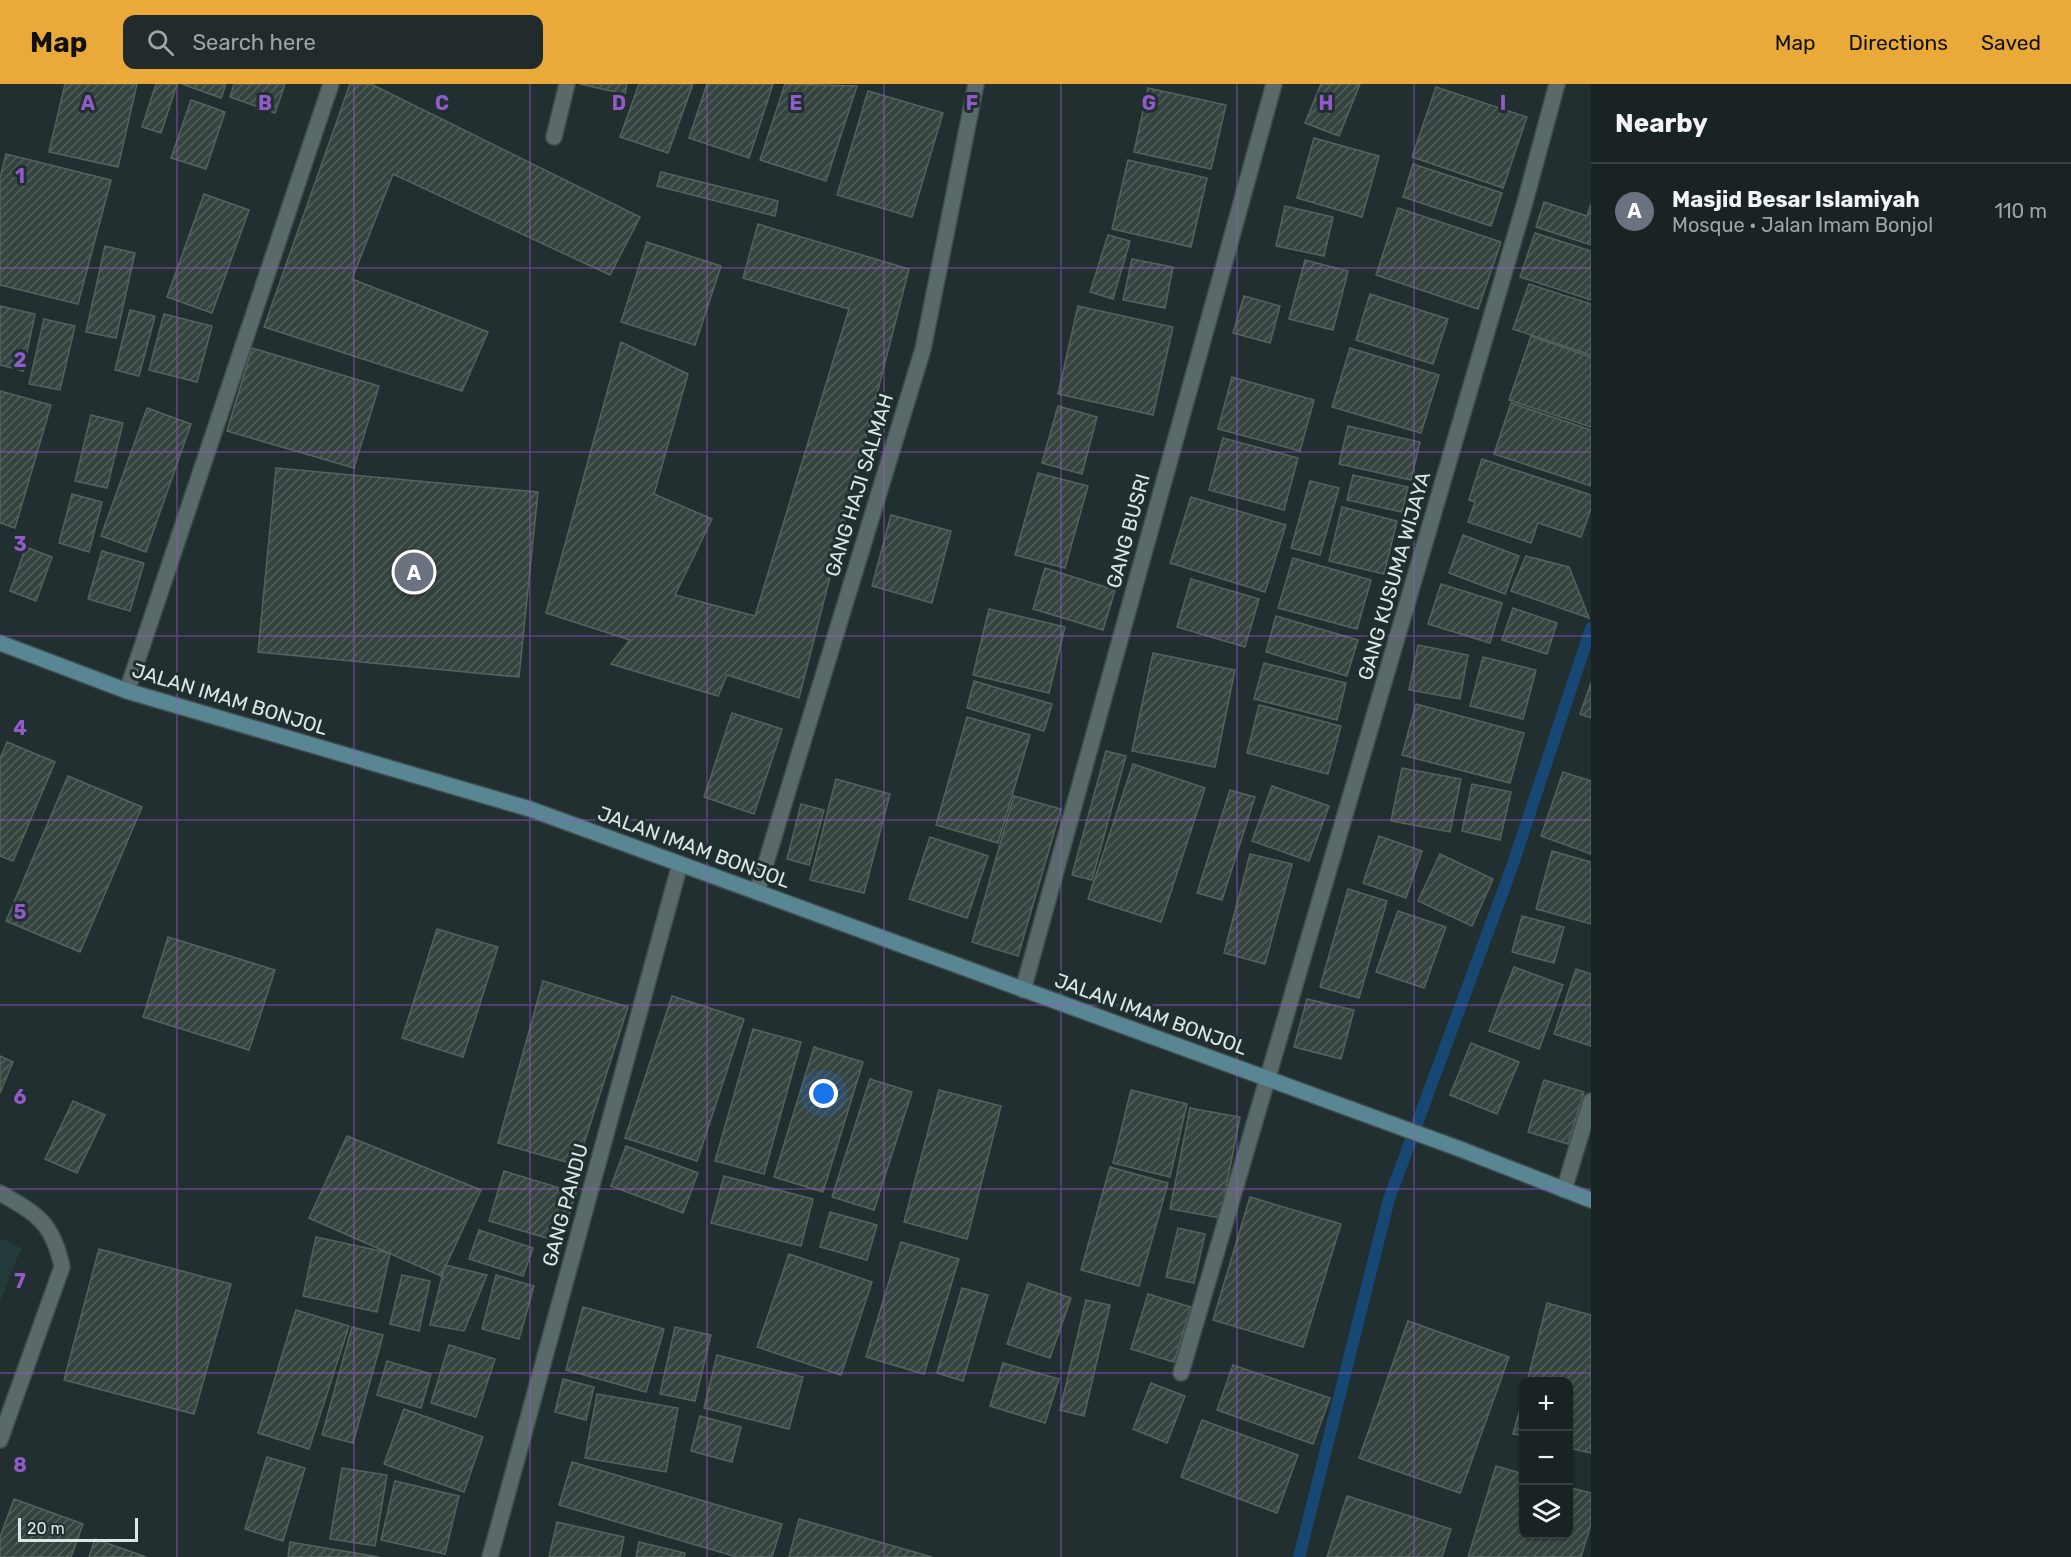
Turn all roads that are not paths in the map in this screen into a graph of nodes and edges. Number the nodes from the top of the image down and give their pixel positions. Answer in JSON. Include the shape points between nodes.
{"nodes":[{"id":1,"x":331,"y":84,"type":"edge"},
{"id":2,"x":567,"y":84,"type":"edge"},
{"id":3,"x":1274,"y":84,"type":"edge"},
{"id":4,"x":1557,"y":84,"type":"edge"},
{"id":5,"x":973,"y":85,"type":"edge"},
{"id":6,"x":554,"y":138,"type":"dead end"},
{"id":7,"x":0,"y":643,"type":"edge"},
{"id":8,"x":127,"y":691,"type":"junction"},
{"id":9,"x":680,"y":864,"type":"junction"},
{"id":10,"x":757,"y":892,"type":"junction"},
{"id":11,"x":1023,"y":990,"type":"junction"},
{"id":12,"x":1268,"y":1079,"type":"junction"},
{"id":13,"x":1591,"y":1101,"type":"edge"},
{"id":14,"x":1564,"y":1190,"type":"junction"},
{"id":15,"x":0,"y":1193,"type":"edge"},
{"id":16,"x":1591,"y":1200,"type":"edge"},
{"id":17,"x":1181,"y":1373,"type":"dead end"},
{"id":18,"x":0,"y":1440,"type":"edge"},
{"id":19,"x":490,"y":1557,"type":"edge"}],
"edges":[{"from":1,"to":8,"type":"street"},
{"from":2,"to":6,"type":"street"},
{"from":3,"to":11,"type":"street","name":"GANG BUSRI"},
{"from":4,"to":12,"type":"street","name":"GANG KUSUMA WIJAYA"},
{"from":5,"to":10,"type":"street","name":"GANG HAJI SALMAH","via":[[923,348]]},
{"from":7,"to":8,"type":"main road","name":"JALAN IMAM BONJOL"},
{"from":8,"to":9,"type":"main road","name":"JALAN IMAM BONJOL","via":[[530,809]]},
{"from":9,"to":10,"type":"main road","name":"JALAN IMAM BONJOL"},
{"from":9,"to":19,"type":"street","name":"GANG PANDU"},
{"from":10,"to":11,"type":"main road","name":"JALAN IMAM BONJOL"},
{"from":11,"to":12,"type":"main road","name":"JALAN IMAM BONJOL"},
{"from":12,"to":14,"type":"main road","name":"JALAN IMAM BONJOL"},
{"from":12,"to":17,"type":"street","name":"GANG KUSUMA WIJAYA"},
{"from":13,"to":14,"type":"street"},
{"from":14,"to":16,"type":"main road","name":"JALAN IMAM BONJOL"},
{"from":15,"to":18,"type":"street","via":[[41,1219],[51,1233],[62,1267]]}]}
